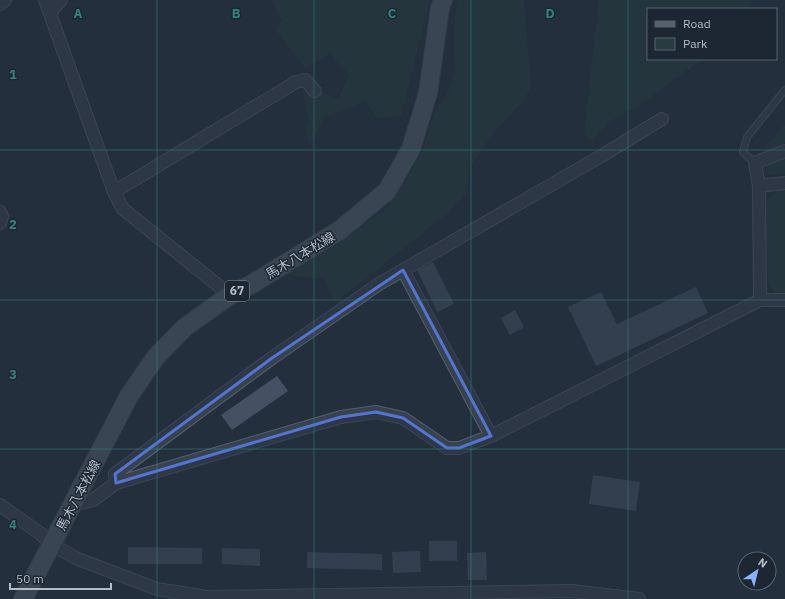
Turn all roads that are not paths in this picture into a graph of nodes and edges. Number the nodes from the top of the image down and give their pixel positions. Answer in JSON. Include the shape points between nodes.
{"nodes":[{"id":1,"x":5,"y":0,"type":"edge"},
{"id":2,"x":45,"y":0,"type":"edge"},
{"id":3,"x":61,"y":0,"type":"edge"},
{"id":4,"x":443,"y":0,"type":"edge"},
{"id":5,"x":0,"y":4,"type":"edge"},
{"id":6,"x":50,"y":12,"type":"junction"},
{"id":7,"x":785,"y":90,"type":"edge"},
{"id":8,"x":315,"y":91,"type":"dead end"},
{"id":9,"x":662,"y":119,"type":"dead end"},
{"id":10,"x":785,"y":151,"type":"edge"},
{"id":11,"x":755,"y":163,"type":"junction"},
{"id":12,"x":785,"y":183,"type":"edge"},
{"id":13,"x":759,"y":186,"type":"junction"},
{"id":14,"x":114,"y":192,"type":"junction"},
{"id":15,"x":0,"y":212,"type":"edge"},
{"id":16,"x":0,"y":223,"type":"edge"},
{"id":17,"x":403,"y":270,"type":"junction"},
{"id":18,"x":230,"y":295,"type":"junction"},
{"id":19,"x":760,"y":300,"type":"junction"},
{"id":20,"x":785,"y":300,"type":"edge"},
{"id":21,"x":491,"y":436,"type":"junction"},
{"id":22,"x":116,"y":483,"type":"junction"},
{"id":23,"x":74,"y":504,"type":"junction"},
{"id":24,"x":0,"y":505,"type":"edge"},
{"id":25,"x":51,"y":544,"type":"junction"},
{"id":26,"x":23,"y":599,"type":"edge"},
{"id":27,"x":639,"y":599,"type":"edge"}],
"edges":[{"from":1,"to":5,"type":"street"},
{"from":2,"to":6,"type":"street"},
{"from":3,"to":6,"type":"street"},
{"from":4,"to":18,"type":"main road","name":"馬木八本松線","number":"67","via":[[428,93],[411,149],[387,190],[340,230]]},
{"from":6,"to":14,"type":"street"},
{"from":7,"to":11,"type":"lane","via":[[747,137],[743,152]]},
{"from":8,"to":14,"type":"street","via":[[305,80],[296,82]]},
{"from":9,"to":17,"type":"street"},
{"from":10,"to":11,"type":"street"},
{"from":11,"to":13,"type":"street"},
{"from":12,"to":13,"type":"street"},
{"from":13,"to":19,"type":"street"},
{"from":14,"to":18,"type":"street","via":[[123,209]]},
{"from":15,"to":16,"type":"street"},
{"from":17,"to":21,"type":"street"},
{"from":17,"to":22,"type":"street","via":[[272,358],[115,474]]},
{"from":18,"to":23,"type":"main road","name":"馬木八本松線","number":"67","via":[[184,328],[155,358],[129,396]]},
{"from":19,"to":20,"type":"street"},
{"from":19,"to":21,"type":"street"},
{"from":21,"to":22,"type":"street","via":[[459,448],[448,448],[403,418],[376,412],[342,417]]},
{"from":22,"to":23,"type":"street","via":[[93,500]]},
{"from":23,"to":25,"type":"main road","name":"馬木八本松線","number":"67"},
{"from":24,"to":25,"type":"street"},
{"from":25,"to":26,"type":"main road","name":"馬木八本松線","number":"67"},
{"from":25,"to":27,"type":"street","via":[[78,559],[157,589],[207,597],[572,591]]}]}
